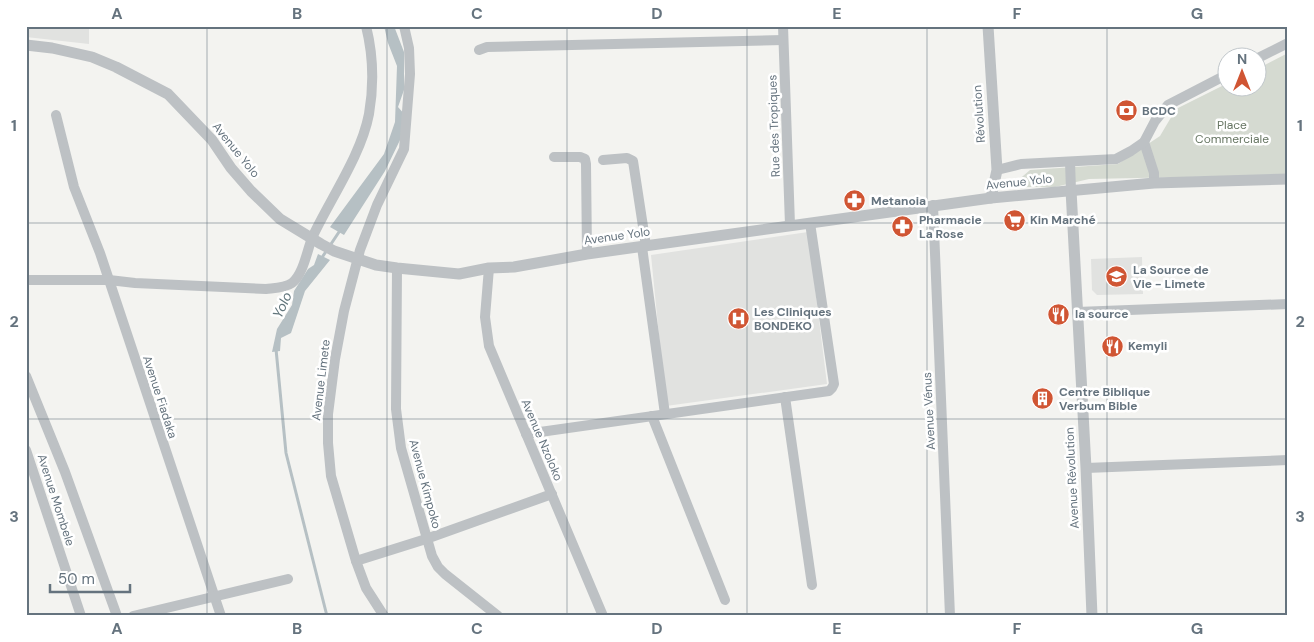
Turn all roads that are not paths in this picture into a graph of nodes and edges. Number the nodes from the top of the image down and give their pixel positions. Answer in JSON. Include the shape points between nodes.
{"nodes":[{"id":1,"x":366,"y":26,"type":"edge"},
{"id":2,"x":404,"y":26,"type":"edge"},
{"id":3,"x":783,"y":26,"type":"edge"},
{"id":4,"x":988,"y":26,"type":"edge"},
{"id":5,"x":784,"y":40,"type":"junction"},
{"id":6,"x":1288,"y":43,"type":"edge"},
{"id":7,"x":26,"y":44,"type":"edge"},
{"id":8,"x":479,"y":50,"type":"dead end"},
{"id":9,"x":1266,"y":54,"type":"edge"},
{"id":10,"x":1216,"y":80,"type":"edge"},
{"id":11,"x":56,"y":115,"type":"dead end"},
{"id":12,"x":1144,"y":142,"type":"junction"},
{"id":13,"x":554,"y":157,"type":"dead end"},
{"id":14,"x":603,"y":160,"type":"dead end"},
{"id":15,"x":1070,"y":162,"type":"junction"},
{"id":16,"x":997,"y":170,"type":"junction"},
{"id":17,"x":1288,"y":179,"type":"edge"},
{"id":18,"x":1154,"y":183,"type":"junction"},
{"id":19,"x":1071,"y":190,"type":"junction"},
{"id":20,"x":991,"y":198,"type":"junction"},
{"id":21,"x":933,"y":205,"type":"junction"},
{"id":22,"x":810,"y":222,"type":"junction"},
{"id":23,"x":790,"y":225,"type":"junction"},
{"id":24,"x":316,"y":242,"type":"junction"},
{"id":25,"x":644,"y":246,"type":"junction"},
{"id":26,"x":587,"y":254,"type":"junction"},
{"id":27,"x":357,"y":259,"type":"junction"},
{"id":28,"x":397,"y":268,"type":"junction"},
{"id":29,"x":489,"y":268,"type":"junction"},
{"id":30,"x":26,"y":280,"type":"edge"},
{"id":31,"x":109,"y":280,"type":"junction"},
{"id":32,"x":1288,"y":304,"type":"edge"},
{"id":33,"x":1077,"y":312,"type":"junction"},
{"id":34,"x":26,"y":376,"type":"edge"},
{"id":35,"x":785,"y":397,"type":"junction"},
{"id":36,"x":665,"y":414,"type":"junction"},
{"id":37,"x":652,"y":416,"type":"junction"},
{"id":38,"x":526,"y":434,"type":"junction"},
{"id":39,"x":26,"y":450,"type":"edge"},
{"id":40,"x":1288,"y":460,"type":"edge"},
{"id":41,"x":1086,"y":468,"type":"junction"},
{"id":42,"x":552,"y":494,"type":"junction"},
{"id":43,"x":426,"y":539,"type":"junction"},
{"id":44,"x":356,"y":561,"type":"junction"},
{"id":45,"x":288,"y":579,"type":"dead end"},
{"id":46,"x":812,"y":585,"type":"dead end"},
{"id":47,"x":214,"y":596,"type":"junction"},
{"id":48,"x":725,"y":600,"type":"dead end"},
{"id":49,"x":81,"y":616,"type":"edge"},
{"id":50,"x":117,"y":616,"type":"edge"},
{"id":51,"x":132,"y":616,"type":"edge"},
{"id":52,"x":221,"y":616,"type":"edge"},
{"id":53,"x":384,"y":616,"type":"edge"},
{"id":54,"x":498,"y":616,"type":"edge"},
{"id":55,"x":602,"y":616,"type":"edge"},
{"id":56,"x":950,"y":616,"type":"edge"},
{"id":57,"x":1092,"y":616,"type":"edge"}],
"edges":[{"from":1,"to":24,"type":"street","via":[[372,76],[369,114]]},
{"from":2,"to":27,"type":"street","name":"Avenue Limete","via":[[410,74],[404,149],[377,205]]},
{"from":3,"to":5,"type":"street","name":"Rue des Tropiques"},
{"from":4,"to":16,"type":"street","name":"Révolution"},
{"from":5,"to":8,"type":"street","via":[[487,47]]},
{"from":5,"to":23,"type":"street","name":"Rue des Tropiques"},
{"from":6,"to":9,"type":"street"},
{"from":7,"to":24,"type":"street","name":"Avenue Yolo","via":[[92,57],[168,94],[212,140],[251,191],[280,219]]},
{"from":10,"to":12,"type":"street","via":[[1168,105],[1155,120]]},
{"from":11,"to":31,"type":"street","name":"Avenue Fiadaka","via":[[74,187]]},
{"from":12,"to":15,"type":"street","via":[[1116,159]]},
{"from":12,"to":18,"type":"street"},
{"from":13,"to":26,"type":"street","via":[[585,159]]},
{"from":14,"to":25,"type":"street","via":[[627,158],[633,161]]},
{"from":15,"to":16,"type":"street","via":[[1021,164]]},
{"from":15,"to":19,"type":"street"},
{"from":16,"to":20,"type":"street","name":"Révolution"},
{"from":17,"to":18,"type":"street","name":"Avenue Yolo"},
{"from":18,"to":19,"type":"street","name":"Avenue Yolo"},
{"from":19,"to":20,"type":"street","name":"Avenue Yolo"},
{"from":19,"to":33,"type":"street","name":"Avenue Révolution"},
{"from":20,"to":21,"type":"street","name":"Avenue Yolo"},
{"from":21,"to":22,"type":"street","name":"Avenue Yolo"},
{"from":21,"to":56,"type":"street","name":"Avenue Vénus"},
{"from":22,"to":23,"type":"street","name":"Avenue Yolo"},
{"from":22,"to":35,"type":"street","via":[[834,384],[829,391]]},
{"from":23,"to":25,"type":"street","name":"Avenue Yolo"},
{"from":24,"to":27,"type":"street","name":"Avenue Yolo"},
{"from":24,"to":31,"type":"street","via":[[292,283],[282,287],[266,289]]},
{"from":25,"to":26,"type":"street","name":"Avenue Yolo"},
{"from":25,"to":36,"type":"street"},
{"from":26,"to":29,"type":"street","name":"Avenue Yolo","via":[[514,267]]},
{"from":27,"to":28,"type":"street","name":"Avenue Yolo"},
{"from":27,"to":44,"type":"street","name":"Avenue Limete","via":[[340,330],[328,414],[331,476]]},
{"from":28,"to":29,"type":"street","name":"Avenue Yolo","via":[[459,274]]},
{"from":28,"to":43,"type":"street","name":"Avenue Kimpoko","via":[[396,409],[401,448]]},
{"from":29,"to":38,"type":"street","name":"Avenue Nzoloko","via":[[485,317],[489,346]]},
{"from":30,"to":31,"type":"street"},
{"from":31,"to":47,"type":"street","name":"Avenue Fiadaka"},
{"from":32,"to":33,"type":"street"},
{"from":33,"to":41,"type":"street","name":"Avenue Révolution"},
{"from":34,"to":50,"type":"street"},
{"from":35,"to":36,"type":"street"},
{"from":35,"to":46,"type":"street"},
{"from":36,"to":37,"type":"street"},
{"from":37,"to":38,"type":"street"},
{"from":37,"to":48,"type":"street"},
{"from":38,"to":42,"type":"street","name":"Avenue Nzoloko"},
{"from":39,"to":49,"type":"street","name":"Avenue Mombele"},
{"from":40,"to":41,"type":"street"},
{"from":41,"to":57,"type":"street","name":"Avenue Révolution"},
{"from":42,"to":43,"type":"street"},
{"from":42,"to":55,"type":"street","name":"Avenue Nzoloko"},
{"from":43,"to":44,"type":"street"},
{"from":43,"to":54,"type":"street","name":"Avenue Kimpoko","via":[[438,567]]},
{"from":44,"to":53,"type":"street","name":"Avenue Limete","via":[[366,588]]},
{"from":45,"to":47,"type":"street"},
{"from":47,"to":51,"type":"street"},
{"from":47,"to":52,"type":"street","name":"Avenue Fiadaka"}]}
